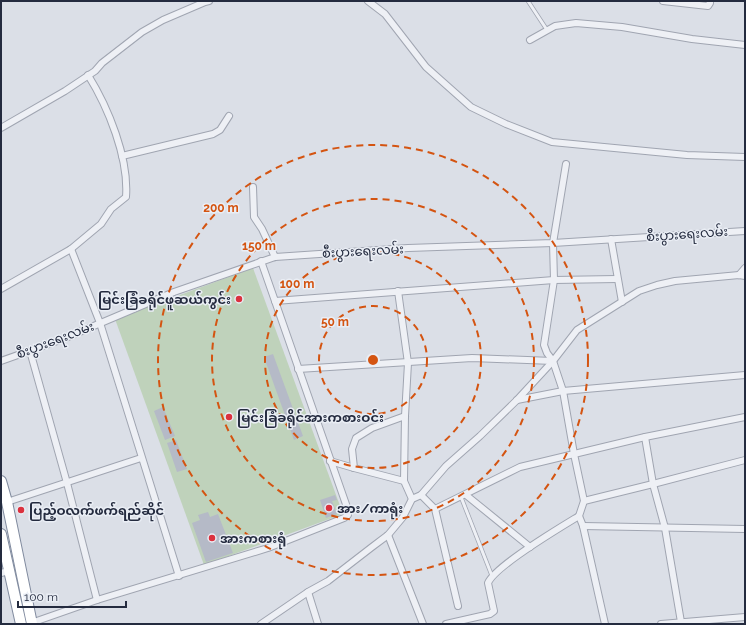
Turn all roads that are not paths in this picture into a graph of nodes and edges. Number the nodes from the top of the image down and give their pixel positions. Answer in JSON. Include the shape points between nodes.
{"nodes":[{"id":1,"x":209,"y":1,"type":"edge"},
{"id":2,"x":368,"y":1,"type":"edge"},
{"id":3,"x":528,"y":1,"type":"edge"},
{"id":4,"x":663,"y":1,"type":"edge"},
{"id":5,"x":710,"y":1,"type":"edge"},
{"id":6,"x":547,"y":30,"type":"junction"},
{"id":7,"x":530,"y":40,"type":"dead end"},
{"id":8,"x":745,"y":45,"type":"edge"},
{"id":9,"x":88,"y":75,"type":"junction"},
{"id":10,"x":229,"y":116,"type":"dead end"},
{"id":11,"x":1,"y":128,"type":"edge"},
{"id":12,"x":122,"y":156,"type":"junction"},
{"id":13,"x":745,"y":157,"type":"edge"},
{"id":14,"x":566,"y":164,"type":"dead end"},
{"id":15,"x":253,"y":187,"type":"dead end"},
{"id":16,"x":745,"y":231,"type":"edge"},
{"id":17,"x":610,"y":239,"type":"junction"},
{"id":18,"x":553,"y":243,"type":"junction"},
{"id":19,"x":71,"y":249,"type":"junction"},
{"id":20,"x":275,"y":257,"type":"junction"},
{"id":21,"x":260,"y":261,"type":"junction"},
{"id":22,"x":745,"y":268,"type":"edge"},
{"id":23,"x":742,"y":276,"type":"edge"},
{"id":24,"x":617,"y":279,"type":"junction"},
{"id":25,"x":554,"y":280,"type":"junction"},
{"id":26,"x":1,"y":289,"type":"edge"},
{"id":27,"x":398,"y":291,"type":"junction"},
{"id":28,"x":275,"y":301,"type":"junction"},
{"id":29,"x":622,"y":302,"type":"junction"},
{"id":30,"x":100,"y":323,"type":"junction"},
{"id":31,"x":30,"y":351,"type":"junction"},
{"id":32,"x":1,"y":361,"type":"edge"},
{"id":33,"x":553,"y":361,"type":"junction"},
{"id":34,"x":408,"y":363,"type":"junction"},
{"id":35,"x":298,"y":369,"type":"junction"},
{"id":36,"x":745,"y":375,"type":"edge"},
{"id":37,"x":563,"y":391,"type":"junction"},
{"id":38,"x":517,"y":400,"type":"junction"},
{"id":39,"x":405,"y":416,"type":"junction"},
{"id":40,"x":745,"y":416,"type":"edge"},
{"id":41,"x":645,"y":437,"type":"junction"},
{"id":42,"x":574,"y":454,"type":"junction"},
{"id":43,"x":141,"y":458,"type":"junction"},
{"id":44,"x":745,"y":460,"type":"edge"},
{"id":45,"x":330,"y":461,"type":"junction"},
{"id":46,"x":354,"y":468,"type":"junction"},
{"id":47,"x":1,"y":481,"type":"edge"},
{"id":48,"x":404,"y":481,"type":"junction"},
{"id":49,"x":67,"y":483,"type":"junction"},
{"id":50,"x":653,"y":484,"type":"junction"},
{"id":51,"x":421,"y":495,"type":"junction"},
{"id":52,"x":464,"y":496,"type":"junction"},
{"id":53,"x":412,"y":499,"type":"junction"},
{"id":54,"x":584,"y":501,"type":"junction"},
{"id":55,"x":7,"y":502,"type":"junction"},
{"id":56,"x":435,"y":510,"type":"junction"},
{"id":57,"x":579,"y":516,"type":"junction"},
{"id":58,"x":583,"y":526,"type":"junction"},
{"id":59,"x":665,"y":528,"type":"junction"},
{"id":60,"x":745,"y":529,"type":"edge"},
{"id":61,"x":1,"y":534,"type":"edge"},
{"id":62,"x":388,"y":536,"type":"junction"},
{"id":63,"x":530,"y":547,"type":"junction"},
{"id":64,"x":5,"y":572,"type":"edge"},
{"id":65,"x":179,"y":576,"type":"junction"},
{"id":66,"x":492,"y":576,"type":"junction"},
{"id":67,"x":308,"y":592,"type":"junction"},
{"id":68,"x":97,"y":600,"type":"junction"},
{"id":69,"x":458,"y":606,"type":"dead end"},
{"id":70,"x":745,"y":617,"type":"edge"},
{"id":71,"x":681,"y":622,"type":"junction"},
{"id":72,"x":32,"y":623,"type":"edge"},
{"id":73,"x":21,"y":624,"type":"edge"},
{"id":74,"x":261,"y":624,"type":"edge"},
{"id":75,"x":318,"y":624,"type":"edge"},
{"id":76,"x":423,"y":624,"type":"edge"},
{"id":77,"x":446,"y":624,"type":"edge"},
{"id":78,"x":605,"y":624,"type":"edge"},
{"id":79,"x":661,"y":624,"type":"edge"}],
"edges":[{"from":1,"to":9,"type":"street","via":[[142,32]]},
{"from":2,"to":13,"type":"street","via":[[385,14],[426,66],[471,107],[506,124],[552,142],[687,155]]},
{"from":3,"to":6,"type":"lane"},
{"from":4,"to":5,"type":"street","via":[[708,6]]},
{"from":6,"to":7,"type":"street"},
{"from":6,"to":8,"type":"street","via":[[555,26],[576,23]]},
{"from":9,"to":11,"type":"street"},
{"from":9,"to":12,"type":"street","via":[[109,116]]},
{"from":10,"to":12,"type":"street","via":[[220,130],[213,134]]},
{"from":12,"to":19,"type":"street","via":[[126,197],[110,209],[101,224]]},
{"from":14,"to":18,"type":"street"},
{"from":15,"to":20,"type":"street","via":[[254,217]]},
{"from":16,"to":17,"type":"street","name":"စီးပွားရေးလမ်း"},
{"from":17,"to":18,"type":"street","name":"စီးပွားရေးလမ်း"},
{"from":17,"to":24,"type":"street"},
{"from":18,"to":20,"type":"street","name":"စီးပွားရေးလမ်း","via":[[408,248]]},
{"from":18,"to":25,"type":"street"},
{"from":19,"to":26,"type":"street"},
{"from":19,"to":30,"type":"street"},
{"from":20,"to":21,"type":"street","name":"စီးပွားရေးလမ်း"},
{"from":21,"to":28,"type":"street"},
{"from":21,"to":30,"type":"street","name":"စီးပွားရေးလမ်း","via":[[174,292]]},
{"from":22,"to":23,"type":"street"},
{"from":23,"to":29,"type":"street","via":[[675,281],[639,291]]},
{"from":24,"to":25,"type":"street"},
{"from":24,"to":29,"type":"street"},
{"from":25,"to":27,"type":"street"},
{"from":25,"to":33,"type":"street","via":[[544,345]]},
{"from":27,"to":28,"type":"street"},
{"from":27,"to":34,"type":"street"},
{"from":28,"to":35,"type":"street"},
{"from":29,"to":33,"type":"street","via":[[577,330]]},
{"from":30,"to":31,"type":"street","name":"စီးပွားရေးလမ်း"},
{"from":30,"to":43,"type":"street"},
{"from":31,"to":32,"type":"street","name":"စီးပွားရေးလမ်း"},
{"from":31,"to":49,"type":"street"},
{"from":33,"to":34,"type":"street","via":[[472,358]]},
{"from":33,"to":37,"type":"street"},
{"from":33,"to":38,"type":"street"},
{"from":34,"to":35,"type":"street"},
{"from":34,"to":39,"type":"street"},
{"from":35,"to":45,"type":"street"},
{"from":36,"to":37,"type":"street"},
{"from":37,"to":38,"type":"street"},
{"from":37,"to":42,"type":"street"},
{"from":38,"to":51,"type":"street","via":[[446,466]]},
{"from":39,"to":46,"type":"street","via":[[372,428],[356,438],[352,449]]},
{"from":39,"to":48,"type":"street"},
{"from":40,"to":41,"type":"street"},
{"from":41,"to":42,"type":"street"},
{"from":41,"to":50,"type":"street"},
{"from":42,"to":52,"type":"street","via":[[520,468]]},
{"from":42,"to":54,"type":"street"},
{"from":43,"to":49,"type":"street"},
{"from":43,"to":65,"type":"street"},
{"from":44,"to":50,"type":"street"},
{"from":45,"to":46,"type":"street"},
{"from":45,"to":65,"type":"street","via":[[348,515],[268,548]]},
{"from":46,"to":48,"type":"street"},
{"from":47,"to":55,"type":"highway"},
{"from":48,"to":53,"type":"street"},
{"from":49,"to":55,"type":"street"},
{"from":49,"to":68,"type":"street"},
{"from":50,"to":54,"type":"street"},
{"from":50,"to":59,"type":"street"},
{"from":51,"to":53,"type":"street"},
{"from":51,"to":56,"type":"street"},
{"from":52,"to":56,"type":"street"},
{"from":52,"to":63,"type":"street"},
{"from":52,"to":66,"type":"lane"},
{"from":53,"to":62,"type":"street"},
{"from":54,"to":57,"type":"street"},
{"from":55,"to":72,"type":"highway"},
{"from":56,"to":69,"type":"street"},
{"from":57,"to":58,"type":"street"},
{"from":57,"to":63,"type":"street"},
{"from":58,"to":59,"type":"street"},
{"from":58,"to":78,"type":"street"},
{"from":59,"to":60,"type":"street"},
{"from":59,"to":71,"type":"street"},
{"from":61,"to":64,"type":"highway"},
{"from":62,"to":67,"type":"street","via":[[328,581]]},
{"from":62,"to":76,"type":"street"},
{"from":63,"to":66,"type":"street"},
{"from":64,"to":73,"type":"highway"},
{"from":65,"to":68,"type":"street"},
{"from":66,"to":77,"type":"street","via":[[488,583],[494,611]]},
{"from":67,"to":74,"type":"street"},
{"from":67,"to":75,"type":"street"},
{"from":68,"to":72,"type":"street"},
{"from":70,"to":71,"type":"street"},
{"from":71,"to":79,"type":"street"}]}
